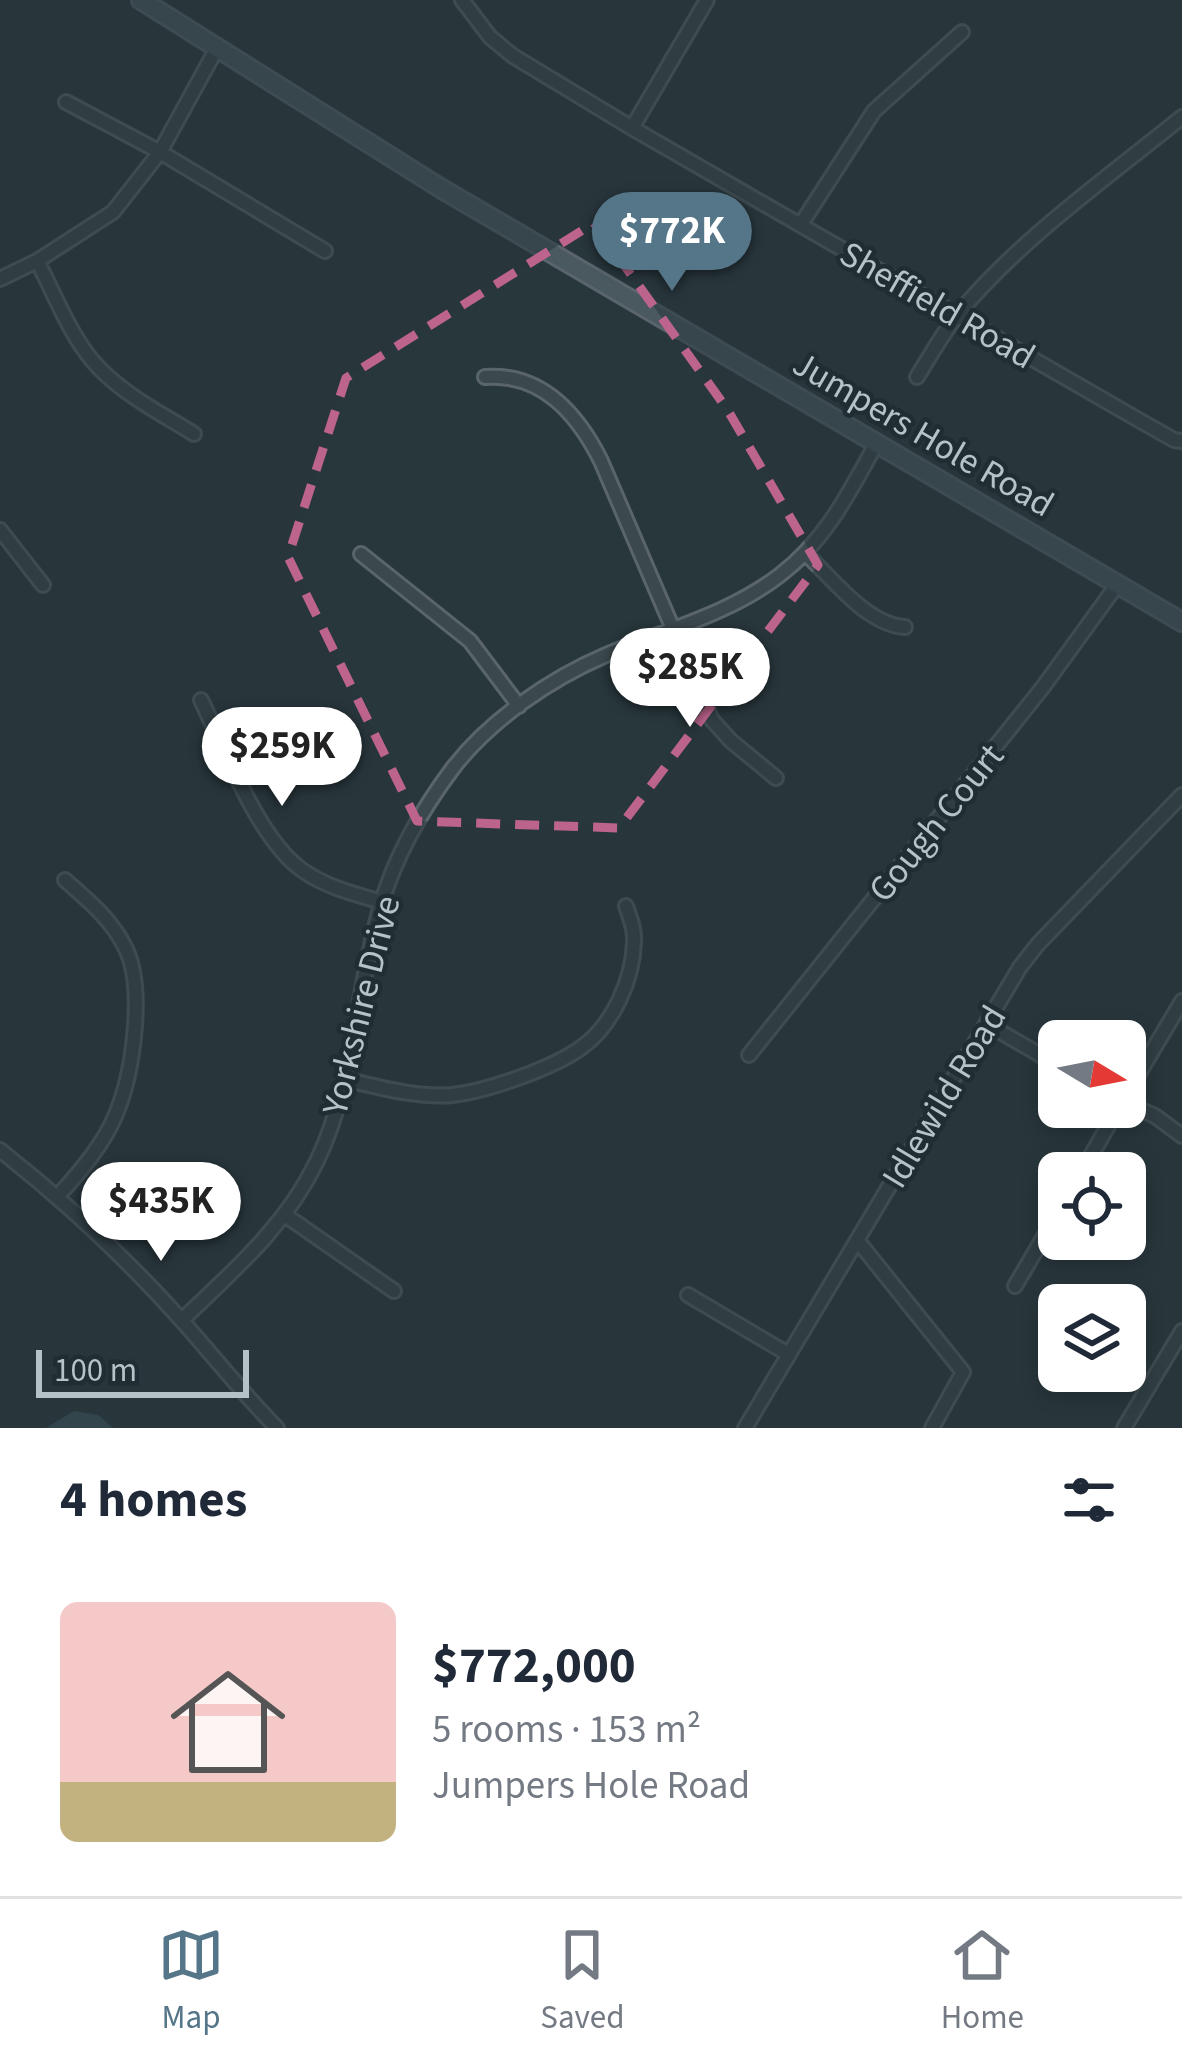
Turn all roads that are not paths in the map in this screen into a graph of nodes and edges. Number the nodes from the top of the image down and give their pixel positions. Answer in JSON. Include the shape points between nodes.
{"nodes":[{"id":1,"x":141,"y":0,"type":"edge"},
{"id":2,"x":462,"y":0,"type":"edge"},
{"id":3,"x":707,"y":0,"type":"edge"},
{"id":4,"x":962,"y":32,"type":"dead end"},
{"id":5,"x":218,"y":46,"type":"junction"},
{"id":6,"x":66,"y":102,"type":"dead end"},
{"id":7,"x":1182,"y":117,"type":"edge"},
{"id":8,"x":632,"y":128,"type":"junction"},
{"id":9,"x":160,"y":152,"type":"junction"},
{"id":10,"x":801,"y":224,"type":"junction"},
{"id":11,"x":325,"y":251,"type":"dead end"},
{"id":12,"x":37,"y":260,"type":"junction"},
{"id":13,"x":0,"y":279,"type":"edge"},
{"id":14,"x":958,"y":315,"type":"junction"},
{"id":15,"x":917,"y":376,"type":"dead end"},
{"id":16,"x":485,"y":377,"type":"dead end"},
{"id":17,"x":194,"y":434,"type":"dead end"},
{"id":18,"x":1182,"y":441,"type":"edge"},
{"id":19,"x":876,"y":444,"type":"junction"},
{"id":20,"x":0,"y":530,"type":"edge"},
{"id":21,"x":806,"y":553,"type":"junction"},
{"id":22,"x":361,"y":554,"type":"dead end"},
{"id":23,"x":43,"y":585,"type":"dead end"},
{"id":24,"x":1117,"y":585,"type":"junction"},
{"id":25,"x":1182,"y":622,"type":"edge"},
{"id":26,"x":905,"y":627,"type":"dead end"},
{"id":27,"x":672,"y":629,"type":"junction"},
{"id":28,"x":201,"y":700,"type":"dead end"},
{"id":29,"x":519,"y":706,"type":"junction"},
{"id":30,"x":776,"y":778,"type":"dead end"},
{"id":31,"x":1182,"y":795,"type":"edge"},
{"id":32,"x":65,"y":880,"type":"dead end"},
{"id":33,"x":382,"y":902,"type":"junction"},
{"id":34,"x":626,"y":906,"type":"dead end"},
{"id":35,"x":1182,"y":1001,"type":"edge"},
{"id":36,"x":986,"y":1024,"type":"junction"},
{"id":37,"x":1038,"y":1054,"type":"edge"},
{"id":38,"x":749,"y":1055,"type":"dead end"},
{"id":39,"x":1146,"y":1063,"type":"edge"},
{"id":40,"x":343,"y":1079,"type":"junction"},
{"id":41,"x":1146,"y":1112,"type":"edge"},
{"id":42,"x":1182,"y":1136,"type":"edge"},
{"id":43,"x":0,"y":1150,"type":"edge"},
{"id":44,"x":57,"y":1197,"type":"junction"},
{"id":45,"x":285,"y":1215,"type":"junction"},
{"id":46,"x":857,"y":1240,"type":"junction"},
{"id":47,"x":1038,"y":1246,"type":"edge"},
{"id":48,"x":1015,"y":1286,"type":"dead end"},
{"id":49,"x":394,"y":1291,"type":"dead end"},
{"id":50,"x":688,"y":1294,"type":"dead end"},
{"id":51,"x":182,"y":1320,"type":"junction"},
{"id":52,"x":1182,"y":1331,"type":"edge"},
{"id":53,"x":788,"y":1354,"type":"junction"},
{"id":54,"x":277,"y":1428,"type":"edge"},
{"id":55,"x":745,"y":1428,"type":"edge"},
{"id":56,"x":932,"y":1428,"type":"edge"},
{"id":57,"x":1124,"y":1428,"type":"edge"}],
"edges":[{"from":1,"to":5,"type":"main road","name":"Jumpers Hole Road"},
{"from":2,"to":8,"type":"street","name":"Sheffield Road","via":[[513,56]]},
{"from":3,"to":8,"type":"street"},
{"from":4,"to":10,"type":"street","via":[[874,111]]},
{"from":5,"to":9,"type":"street"},
{"from":5,"to":19,"type":"main road","name":"Jumpers Hole Road","via":[[442,189]]},
{"from":6,"to":9,"type":"street"},
{"from":7,"to":14,"type":"street","via":[[1058,218]]},
{"from":8,"to":10,"type":"street","name":"Sheffield Road"},
{"from":9,"to":11,"type":"street"},
{"from":9,"to":12,"type":"street","via":[[113,212]]},
{"from":10,"to":14,"type":"street","name":"Sheffield Road"},
{"from":12,"to":13,"type":"street"},
{"from":12,"to":17,"type":"street","via":[[98,367]]},
{"from":14,"to":15,"type":"street"},
{"from":14,"to":18,"type":"street","name":"Sheffield Road"},
{"from":16,"to":27,"type":"street","via":[[541,388],[585,434]]},
{"from":19,"to":21,"type":"street","name":"Yorkshire Drive"},
{"from":19,"to":24,"type":"main road","name":"Jumpers Hole Road"},
{"from":20,"to":23,"type":"street"},
{"from":21,"to":26,"type":"street","via":[[880,621]]},
{"from":21,"to":27,"type":"street","name":"Yorkshire Drive","via":[[748,596]]},
{"from":22,"to":29,"type":"street","via":[[470,641]]},
{"from":24,"to":25,"type":"main road","name":"Jumpers Hole Road"},
{"from":24,"to":38,"type":"street","name":"Gough Court"},
{"from":27,"to":29,"type":"street","name":"Yorkshire Drive","via":[[601,657]]},
{"from":27,"to":30,"type":"street","via":[[712,720]]},
{"from":28,"to":33,"type":"street","via":[[277,847],[321,882]]},
{"from":29,"to":33,"type":"street","name":"Yorkshire Drive","via":[[437,791]]},
{"from":31,"to":36,"type":"street","name":"Idlewild Road","via":[[1038,944]]},
{"from":32,"to":44,"type":"street","via":[[112,926],[132,964],[136,998],[116,1116]]},
{"from":33,"to":40,"type":"street","name":"Yorkshire Drive"},
{"from":34,"to":40,"type":"street","via":[[634,942],[621,996],[582,1048],[454,1095]]},
{"from":35,"to":39,"type":"street"},
{"from":36,"to":37,"type":"street"},
{"from":36,"to":46,"type":"street","name":"Idlewild Road"},
{"from":40,"to":45,"type":"street","name":"Yorkshire Drive","via":[[319,1157]]},
{"from":41,"to":42,"type":"street"},
{"from":43,"to":44,"type":"street"},
{"from":44,"to":51,"type":"street"},
{"from":45,"to":49,"type":"street"},
{"from":45,"to":51,"type":"street","name":"Yorkshire Drive"},
{"from":46,"to":53,"type":"street","name":"Idlewild Road"},
{"from":46,"to":56,"type":"street","via":[[963,1372]]},
{"from":47,"to":48,"type":"street"},
{"from":50,"to":53,"type":"street"},
{"from":51,"to":54,"type":"street"},
{"from":52,"to":57,"type":"street"},
{"from":53,"to":55,"type":"street","name":"Idlewild Road"}]}
